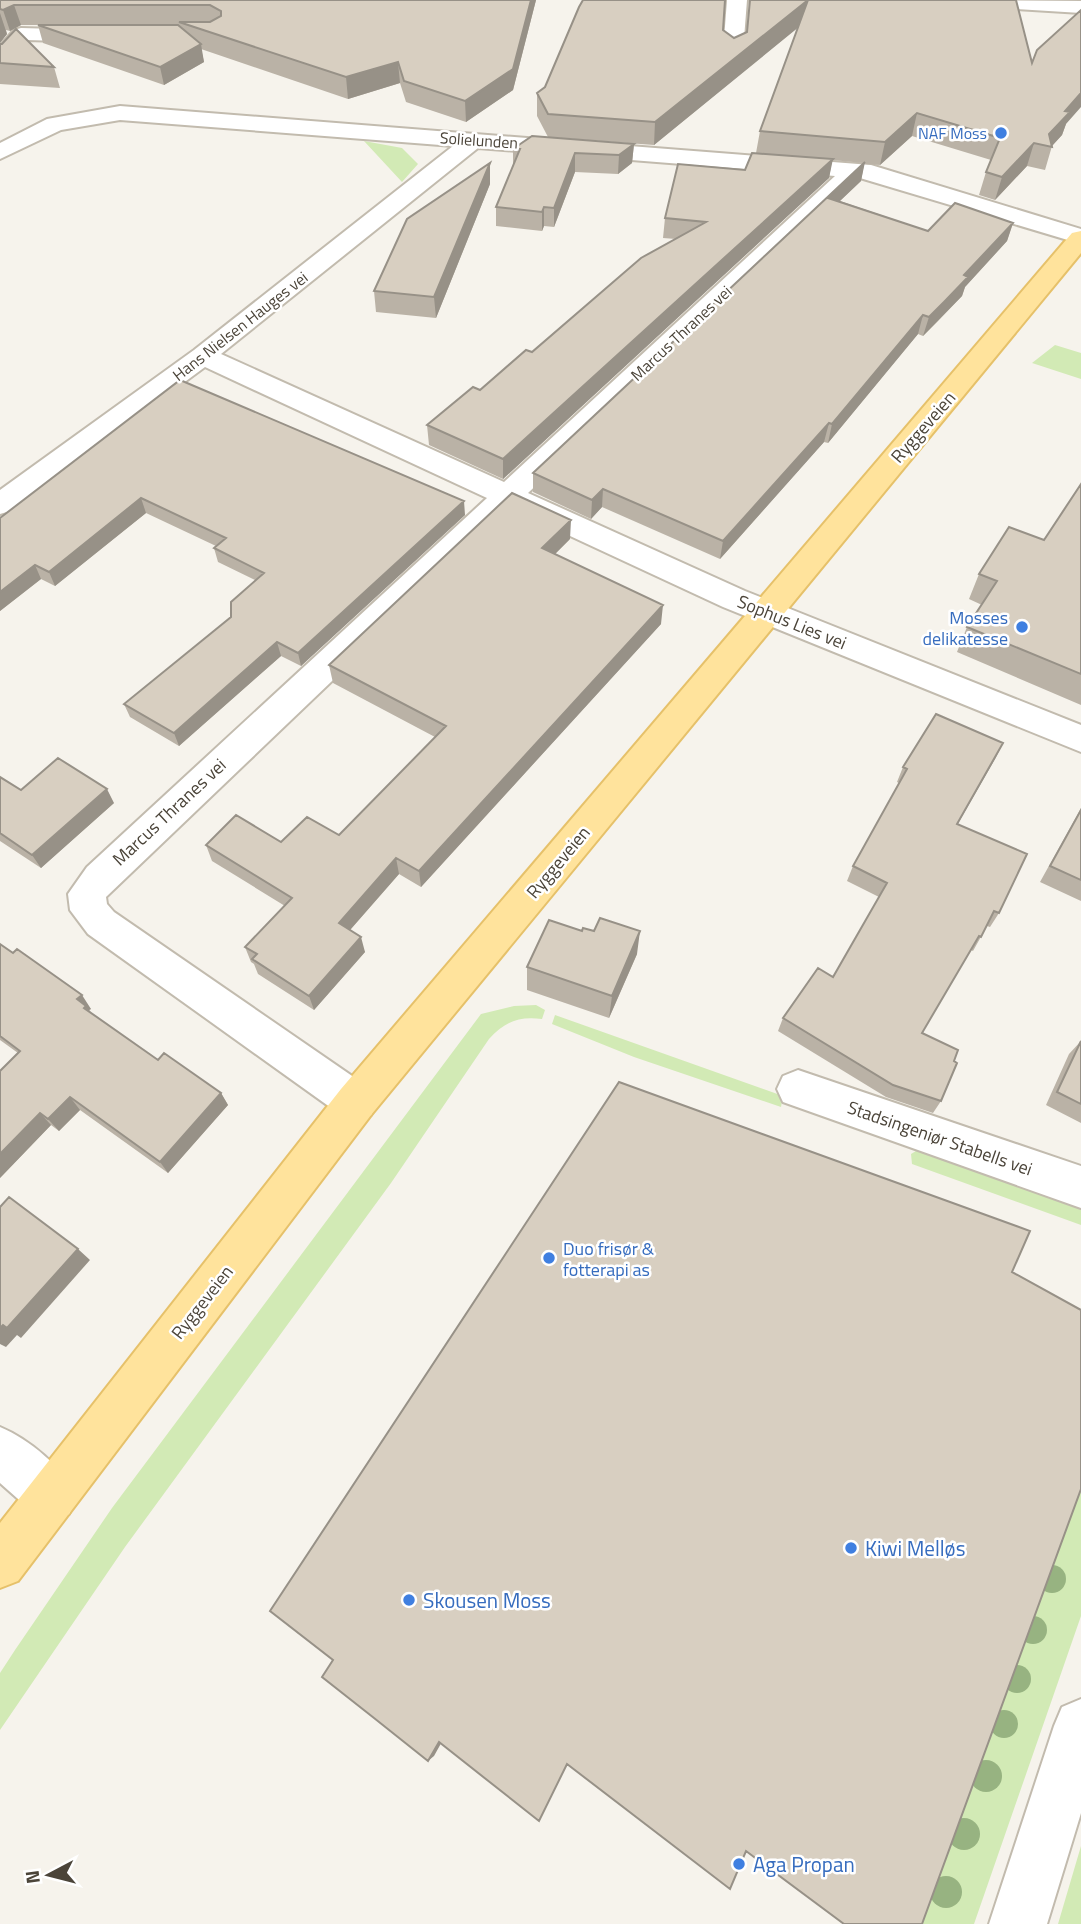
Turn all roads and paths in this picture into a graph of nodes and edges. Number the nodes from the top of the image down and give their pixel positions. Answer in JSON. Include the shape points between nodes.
{"nodes":[{"id":1,"x":737,"y":0,"type":"edge"},
{"id":2,"x":967,"y":0,"type":"edge"},
{"id":3,"x":1051,"y":3,"type":"edge"},
{"id":4,"x":1081,"y":7,"type":"edge"},
{"id":5,"x":111,"y":35,"type":"edge"},
{"id":6,"x":733,"y":52,"type":"edge"},
{"id":7,"x":0,"y":59,"type":"edge"},
{"id":8,"x":474,"y":141,"type":"junction"},
{"id":9,"x":0,"y":152,"type":"edge"},
{"id":10,"x":855,"y":170,"type":"junction"},
{"id":11,"x":1081,"y":238,"type":"edge"},
{"id":12,"x":203,"y":356,"type":"junction"},
{"id":13,"x":507,"y":497,"type":"junction"},
{"id":14,"x":0,"y":504,"type":"edge"},
{"id":15,"x":767,"y":611,"type":"junction"},
{"id":16,"x":1081,"y":739,"type":"edge"},
{"id":17,"x":798,"y":1089,"type":"dead end"},
{"id":18,"x":356,"y":1102,"type":"junction"},
{"id":19,"x":1081,"y":1187,"type":"edge"},
{"id":20,"x":0,"y":1451,"type":"edge"},
{"id":21,"x":52,"y":1497,"type":"junction"},
{"id":22,"x":0,"y":1563,"type":"edge"},
{"id":23,"x":1081,"y":1726,"type":"edge"},
{"id":24,"x":1018,"y":1924,"type":"edge"}],
"edges":[{"from":1,"to":6,"type":"street"},
{"from":2,"to":3,"type":"street"},
{"from":3,"to":4,"type":"street"},
{"from":5,"to":7,"type":"street","via":[[21,34]]},
{"from":8,"to":9,"type":"street","name":"Solielunden","via":[[120,113],[55,124]]},
{"from":8,"to":10,"type":"street","name":"Solielunden"},
{"from":8,"to":12,"type":"street","name":"Hans Nielsen Hauges vei"},
{"from":10,"to":11,"type":"street","name":"Solielunden","via":[[884,174]]},
{"from":10,"to":13,"type":"street","name":"Marcus Thranes vei"},
{"from":11,"to":15,"type":"main road","name":"Ryggeveien"},
{"from":12,"to":13,"type":"street"},
{"from":12,"to":14,"type":"street","name":"Hans Nielsen Hauges vei"},
{"from":13,"to":15,"type":"street","name":"Sophus Lies vei"},
{"from":13,"to":18,"type":"street","name":"Marcus Thranes vei","via":[[265,720],[87,894],[89,910],[101,923]]},
{"from":15,"to":16,"type":"street","name":"Sophus Lies vei"},
{"from":15,"to":18,"type":"main road","name":"Ryggeveien"},
{"from":17,"to":19,"type":"street","name":"Stadsingeniør Stabells vei"},
{"from":18,"to":21,"type":"main road","name":"Ryggeveien"},
{"from":20,"to":21,"type":"street"},
{"from":21,"to":22,"type":"main road","name":"Ryggeveien"},
{"from":23,"to":24,"type":"street"}]}
